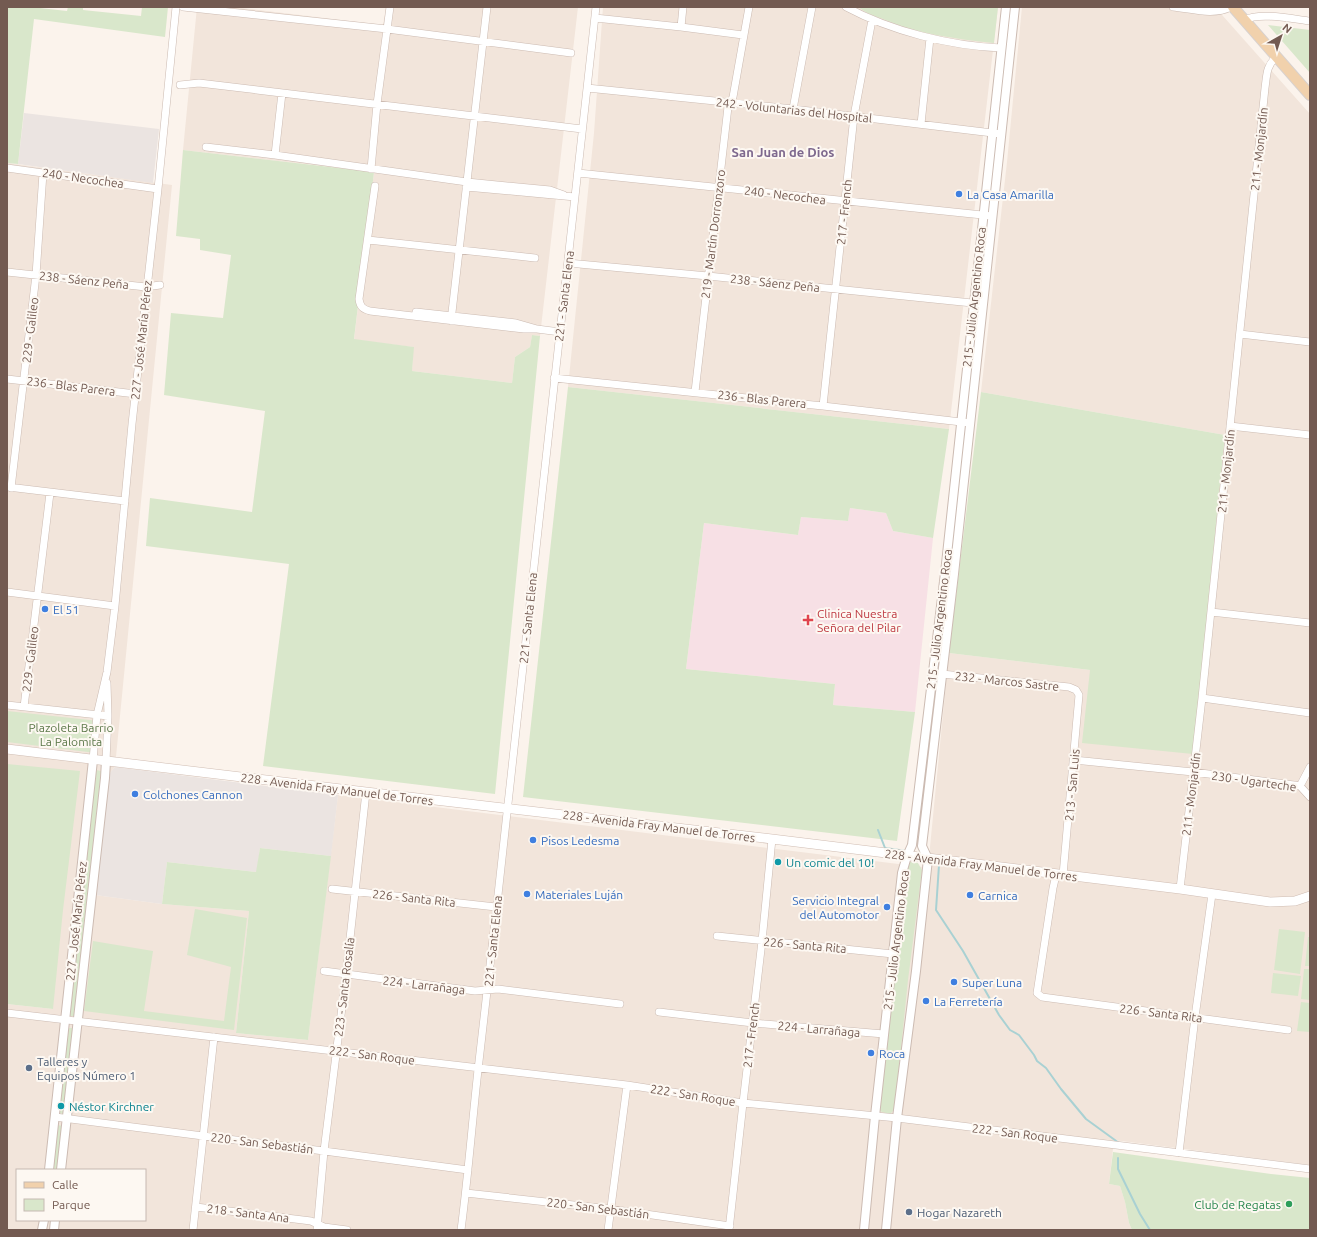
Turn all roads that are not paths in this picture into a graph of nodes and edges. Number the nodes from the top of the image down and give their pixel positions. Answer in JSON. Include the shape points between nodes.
{"nodes":[{"id":1,"x":176,"y":7,"type":"edge"},
{"id":2,"x":183,"y":7,"type":"edge"},
{"id":3,"x":390,"y":7,"type":"edge"},
{"id":4,"x":487,"y":7,"type":"edge"},
{"id":5,"x":596,"y":7,"type":"edge"},
{"id":6,"x":683,"y":7,"type":"edge"},
{"id":7,"x":749,"y":7,"type":"edge"},
{"id":8,"x":812,"y":7,"type":"edge"},
{"id":9,"x":846,"y":7,"type":"edge"},
{"id":10,"x":1006,"y":7,"type":"edge"},
{"id":11,"x":1015,"y":7,"type":"edge"},
{"id":12,"x":1173,"y":7,"type":"edge"},
{"id":13,"x":1232,"y":7,"type":"edge"},
{"id":14,"x":595,"y":18,"type":"junction"},
{"id":15,"x":872,"y":20,"type":"junction"},
{"id":16,"x":1245,"y":20,"type":"junction"},
{"id":17,"x":1310,"y":21,"type":"edge"},
{"id":18,"x":681,"y":26,"type":"junction"},
{"id":19,"x":387,"y":29,"type":"junction"},
{"id":20,"x":743,"y":35,"type":"junction"},
{"id":21,"x":930,"y":38,"type":"junction"},
{"id":22,"x":483,"y":42,"type":"junction"},
{"id":23,"x":1001,"y":48,"type":"junction"},
{"id":24,"x":571,"y":54,"type":"dead end"},
{"id":25,"x":1276,"y":57,"type":"junction"},
{"id":26,"x":180,"y":85,"type":"dead end"},
{"id":27,"x":587,"y":88,"type":"junction"},
{"id":28,"x":282,"y":93,"type":"junction"},
{"id":29,"x":1310,"y":95,"type":"edge"},
{"id":30,"x":730,"y":102,"type":"junction"},
{"id":31,"x":377,"y":104,"type":"junction"},
{"id":32,"x":793,"y":109,"type":"junction"},
{"id":33,"x":474,"y":116,"type":"junction"},
{"id":34,"x":854,"y":116,"type":"junction"},
{"id":35,"x":921,"y":124,"type":"junction"},
{"id":36,"x":582,"y":129,"type":"junction"},
{"id":37,"x":992,"y":132,"type":"junction"},
{"id":38,"x":1001,"y":134,"type":"junction"},
{"id":39,"x":206,"y":147,"type":"dead end"},
{"id":40,"x":276,"y":155,"type":"junction"},
{"id":41,"x":7,"y":168,"type":"edge"},
{"id":42,"x":371,"y":169,"type":"junction"},
{"id":43,"x":43,"y":173,"type":"junction"},
{"id":44,"x":578,"y":173,"type":"junction"},
{"id":45,"x":466,"y":184,"type":"junction"},
{"id":46,"x":375,"y":186,"type":"dead end"},
{"id":47,"x":718,"y":187,"type":"junction"},
{"id":48,"x":158,"y":189,"type":"junction"},
{"id":49,"x":575,"y":197,"type":"junction"},
{"id":50,"x":846,"y":202,"type":"junction"},
{"id":51,"x":983,"y":216,"type":"junction"},
{"id":52,"x":992,"y":216,"type":"junction"},
{"id":53,"x":368,"y":240,"type":"junction"},
{"id":54,"x":459,"y":250,"type":"junction"},
{"id":55,"x":535,"y":258,"type":"dead end"},
{"id":56,"x":568,"y":263,"type":"junction"},
{"id":57,"x":7,"y":272,"type":"edge"},
{"id":58,"x":36,"y":275,"type":"junction"},
{"id":59,"x":708,"y":276,"type":"junction"},
{"id":60,"x":160,"y":285,"type":"dead end"},
{"id":61,"x":146,"y":287,"type":"junction"},
{"id":62,"x":835,"y":290,"type":"junction"},
{"id":63,"x":978,"y":304,"type":"junction"},
{"id":64,"x":451,"y":318,"type":"junction"},
{"id":65,"x":560,"y":332,"type":"junction"},
{"id":66,"x":1240,"y":334,"type":"junction"},
{"id":67,"x":1310,"y":342,"type":"edge"},
{"id":68,"x":554,"y":378,"type":"junction"},
{"id":69,"x":7,"y":379,"type":"edge"},
{"id":70,"x":24,"y":381,"type":"junction"},
{"id":71,"x":695,"y":392,"type":"junction"},
{"id":72,"x":136,"y":394,"type":"junction"},
{"id":73,"x":823,"y":406,"type":"junction"},
{"id":74,"x":961,"y":422,"type":"junction"},
{"id":75,"x":970,"y":423,"type":"junction"},
{"id":76,"x":1230,"y":426,"type":"junction"},
{"id":77,"x":1310,"y":435,"type":"edge"},
{"id":78,"x":9,"y":488,"type":"edge"},
{"id":79,"x":50,"y":493,"type":"junction"},
{"id":80,"x":125,"y":501,"type":"junction"},
{"id":81,"x":7,"y":592,"type":"edge"},
{"id":82,"x":38,"y":596,"type":"junction"},
{"id":83,"x":115,"y":606,"type":"junction"},
{"id":84,"x":1211,"y":612,"type":"junction"},
{"id":85,"x":1310,"y":623,"type":"edge"},
{"id":86,"x":107,"y":672,"type":"junction"},
{"id":87,"x":932,"y":673,"type":"junction"},
{"id":88,"x":942,"y":674,"type":"junction"},
{"id":89,"x":1079,"y":695,"type":"joint"},
{"id":90,"x":1202,"y":698,"type":"junction"},
{"id":91,"x":7,"y":705,"type":"edge"},
{"id":92,"x":24,"y":707,"type":"junction"},
{"id":93,"x":1310,"y":713,"type":"edge"},
{"id":94,"x":97,"y":714,"type":"junction"},
{"id":95,"x":108,"y":716,"type":"junction"},
{"id":96,"x":7,"y":749,"type":"edge"},
{"id":97,"x":93,"y":760,"type":"junction"},
{"id":98,"x":1074,"y":760,"type":"junction"},
{"id":99,"x":106,"y":761,"type":"junction"},
{"id":100,"x":1310,"y":767,"type":"edge"},
{"id":101,"x":1193,"y":772,"type":"junction"},
{"id":102,"x":1300,"y":786,"type":"junction"},
{"id":103,"x":366,"y":792,"type":"junction"},
{"id":104,"x":1310,"y":797,"type":"edge"},
{"id":105,"x":508,"y":809,"type":"junction"},
{"id":106,"x":772,"y":840,"type":"junction"},
{"id":107,"x":907,"y":856,"type":"junction"},
{"id":108,"x":928,"y":859,"type":"junction"},
{"id":109,"x":1059,"y":875,"type":"junction"},
{"id":110,"x":332,"y":889,"type":"dead end"},
{"id":111,"x":1180,"y":889,"type":"junction"},
{"id":112,"x":355,"y":891,"type":"junction"},
{"id":113,"x":1212,"y":894,"type":"junction"},
{"id":114,"x":1310,"y":896,"type":"edge"},
{"id":115,"x":496,"y":907,"type":"junction"},
{"id":116,"x":717,"y":936,"type":"dead end"},
{"id":117,"x":762,"y":941,"type":"junction"},
{"id":118,"x":893,"y":954,"type":"junction"},
{"id":119,"x":324,"y":971,"type":"dead end"},
{"id":120,"x":346,"y":975,"type":"junction"},
{"id":121,"x":487,"y":990,"type":"junction"},
{"id":122,"x":1037,"y":993,"type":"joint"},
{"id":123,"x":620,"y":1004,"type":"dead end"},
{"id":124,"x":659,"y":1012,"type":"dead end"},
{"id":125,"x":7,"y":1013,"type":"edge"},
{"id":126,"x":1195,"y":1017,"type":"junction"},
{"id":127,"x":65,"y":1020,"type":"junction"},
{"id":128,"x":77,"y":1021,"type":"junction"},
{"id":129,"x":753,"y":1023,"type":"junction"},
{"id":130,"x":1288,"y":1030,"type":"dead end"},
{"id":131,"x":884,"y":1034,"type":"junction"},
{"id":132,"x":214,"y":1038,"type":"junction"},
{"id":133,"x":336,"y":1051,"type":"junction"},
{"id":134,"x":478,"y":1068,"type":"junction"},
{"id":135,"x":627,"y":1085,"type":"junction"},
{"id":136,"x":743,"y":1103,"type":"junction"},
{"id":137,"x":874,"y":1116,"type":"junction"},
{"id":138,"x":55,"y":1117,"type":"junction"},
{"id":139,"x":66,"y":1118,"type":"junction"},
{"id":140,"x":897,"y":1118,"type":"junction"},
{"id":141,"x":203,"y":1136,"type":"junction"},
{"id":142,"x":324,"y":1150,"type":"junction"},
{"id":143,"x":1179,"y":1153,"type":"junction"},
{"id":144,"x":49,"y":1169,"type":"edge"},
{"id":145,"x":61,"y":1169,"type":"edge"},
{"id":146,"x":1310,"y":1169,"type":"edge"},
{"id":147,"x":468,"y":1170,"type":"junction"},
{"id":148,"x":466,"y":1193,"type":"junction"},
{"id":149,"x":196,"y":1206,"type":"junction"},
{"id":150,"x":610,"y":1209,"type":"junction"},
{"id":151,"x":317,"y":1227,"type":"edge"},
{"id":152,"x":730,"y":1228,"type":"edge"},
{"id":153,"x":193,"y":1230,"type":"edge"},
{"id":154,"x":347,"y":1230,"type":"edge"},
{"id":155,"x":461,"y":1230,"type":"edge"},
{"id":156,"x":608,"y":1230,"type":"edge"},
{"id":157,"x":864,"y":1230,"type":"edge"},
{"id":158,"x":886,"y":1230,"type":"edge"}],
"edges":[{"from":1,"to":48,"type":"street","name":"227 - José María Pérez"},
{"from":2,"to":19,"type":"street"},
{"from":3,"to":19,"type":"street"},
{"from":4,"to":22,"type":"street"},
{"from":5,"to":14,"type":"street","name":"221 - Santa Elena"},
{"from":6,"to":18,"type":"street"},
{"from":7,"to":20,"type":"street","name":"219 - Martín Dorronzoro"},
{"from":8,"to":32,"type":"street"},
{"from":9,"to":15,"type":"street"},
{"from":10,"to":23,"type":"street","name":"215 - Julio Argentino Roca"},
{"from":11,"to":38,"type":"street","name":"215 - Julio Argentino Roca"},
{"from":12,"to":13,"type":"street","via":[[1214,12]]},
{"from":13,"to":16,"type":"main road"},
{"from":14,"to":18,"type":"street"},
{"from":14,"to":27,"type":"street","name":"221 - Santa Elena"},
{"from":15,"to":21,"type":"street"},
{"from":15,"to":34,"type":"street","name":"217 - French"},
{"from":16,"to":17,"type":"street","via":[[1260,16]]},
{"from":16,"to":25,"type":"main road"},
{"from":18,"to":20,"type":"street"},
{"from":19,"to":22,"type":"street"},
{"from":19,"to":31,"type":"street"},
{"from":20,"to":30,"type":"street","name":"219 - Martín Dorronzoro","via":[[733,98]]},
{"from":21,"to":23,"type":"street","via":[[972,46]]},
{"from":21,"to":35,"type":"street"},
{"from":22,"to":24,"type":"street"},
{"from":22,"to":33,"type":"street"},
{"from":23,"to":37,"type":"street","name":"215 - Julio Argentino Roca"},
{"from":25,"to":29,"type":"main road"},
{"from":25,"to":66,"type":"street","name":"211 - Monjardín","via":[[1268,69]]},
{"from":26,"to":28,"type":"street","via":[[199,83]]},
{"from":27,"to":30,"type":"street","name":"242 - Voluntarias del Hospital"},
{"from":27,"to":36,"type":"street","name":"221 - Santa Elena"},
{"from":28,"to":31,"type":"street"},
{"from":28,"to":40,"type":"street"},
{"from":30,"to":32,"type":"street","name":"242 - Voluntarias del Hospital"},
{"from":30,"to":47,"type":"street","name":"219 - Martín Dorronzoro"},
{"from":31,"to":33,"type":"street"},
{"from":31,"to":42,"type":"street"},
{"from":32,"to":34,"type":"street","name":"242 - Voluntarias del Hospital"},
{"from":33,"to":36,"type":"street"},
{"from":33,"to":45,"type":"street"},
{"from":34,"to":35,"type":"street","name":"242 - Voluntarias del Hospital"},
{"from":34,"to":50,"type":"street","name":"217 - French"},
{"from":35,"to":37,"type":"street","name":"242 - Voluntarias del Hospital"},
{"from":36,"to":44,"type":"street","name":"221 - Santa Elena"},
{"from":37,"to":38,"type":"street","name":"242 - Voluntarias del Hospital"},
{"from":37,"to":51,"type":"street","name":"215 - Julio Argentino Roca"},
{"from":38,"to":52,"type":"street","name":"215 - Julio Argentino Roca"},
{"from":39,"to":40,"type":"street"},
{"from":40,"to":42,"type":"street"},
{"from":41,"to":43,"type":"street","name":"240 - Necochea"},
{"from":42,"to":45,"type":"street"},
{"from":43,"to":48,"type":"street","name":"240 - Necochea"},
{"from":43,"to":58,"type":"street","name":"229 - Galileo"},
{"from":44,"to":47,"type":"street","name":"240 - Necochea"},
{"from":44,"to":49,"type":"street","name":"221 - Santa Elena"},
{"from":45,"to":49,"type":"street","via":[[550,190]]},
{"from":45,"to":54,"type":"street"},
{"from":46,"to":53,"type":"street"},
{"from":47,"to":50,"type":"street","name":"240 - Necochea"},
{"from":47,"to":59,"type":"street","name":"219 - Martín Dorronzoro"},
{"from":48,"to":61,"type":"street","name":"227 - José María Pérez"},
{"from":49,"to":56,"type":"street","name":"221 - Santa Elena"},
{"from":50,"to":51,"type":"street","name":"240 - Necochea"},
{"from":50,"to":62,"type":"street","name":"217 - French"},
{"from":51,"to":52,"type":"street","name":"240 - Necochea"},
{"from":51,"to":63,"type":"street","name":"215 - Julio Argentino Roca"},
{"from":52,"to":63,"type":"street","name":"215 - Julio Argentino Roca"},
{"from":53,"to":54,"type":"street"},
{"from":53,"to":64,"type":"street","via":[[359,299],[372,307]]},
{"from":54,"to":55,"type":"street"},
{"from":54,"to":64,"type":"street"},
{"from":56,"to":59,"type":"street","name":"238 - Sáenz Peña"},
{"from":56,"to":65,"type":"street","name":"221 - Santa Elena"},
{"from":57,"to":58,"type":"street","name":"238 - Sáenz Peña"},
{"from":58,"to":61,"type":"street","name":"238 - Sáenz Peña"},
{"from":58,"to":70,"type":"street","name":"229 - Galileo"},
{"from":59,"to":62,"type":"street","name":"238 - Sáenz Peña"},
{"from":59,"to":71,"type":"street","name":"219 - Martín Dorronzoro"},
{"from":60,"to":61,"type":"street","name":"238 - Sáenz Peña"},
{"from":61,"to":72,"type":"street","name":"227 - José María Pérez"},
{"from":62,"to":63,"type":"street","name":"238 - Sáenz Peña"},
{"from":62,"to":73,"type":"street","name":"217 - French"},
{"from":63,"to":74,"type":"street","name":"215 - Julio Argentino Roca"},
{"from":63,"to":75,"type":"street","name":"215 - Julio Argentino Roca"},
{"from":64,"to":65,"type":"street","via":[[516,323]]},
{"from":65,"to":68,"type":"street","name":"221 - Santa Elena"},
{"from":66,"to":67,"type":"street"},
{"from":66,"to":76,"type":"street","name":"211 - Monjardín"},
{"from":68,"to":71,"type":"street","name":"236 - Blas Parera"},
{"from":68,"to":105,"type":"street","name":"221 - Santa Elena"},
{"from":69,"to":70,"type":"street","name":"236 - Blas Parera"},
{"from":70,"to":72,"type":"street","name":"236 - Blas Parera"},
{"from":70,"to":78,"type":"street","name":"229 - Galileo"},
{"from":71,"to":73,"type":"street","name":"236 - Blas Parera"},
{"from":72,"to":80,"type":"street","name":"227 - José María Pérez"},
{"from":73,"to":74,"type":"street","name":"236 - Blas Parera"},
{"from":74,"to":75,"type":"street","name":"236 - Blas Parera"},
{"from":74,"to":87,"type":"street","name":"215 - Julio Argentino Roca"},
{"from":75,"to":88,"type":"street","name":"215 - Julio Argentino Roca"},
{"from":76,"to":77,"type":"street"},
{"from":76,"to":84,"type":"street","name":"211 - Monjardín"},
{"from":78,"to":79,"type":"street"},
{"from":79,"to":80,"type":"street"},
{"from":79,"to":82,"type":"street","name":"229 - Galileo"},
{"from":80,"to":83,"type":"street","name":"227 - José María Pérez"},
{"from":81,"to":82,"type":"street"},
{"from":82,"to":83,"type":"street"},
{"from":82,"to":92,"type":"street","name":"229 - Galileo"},
{"from":83,"to":86,"type":"street","name":"227 - José María Pérez"},
{"from":84,"to":85,"type":"street"},
{"from":84,"to":90,"type":"street","name":"211 - Monjardín"},
{"from":86,"to":94,"type":"street","name":"227 - José María Pérez"},
{"from":86,"to":95,"type":"street","name":"227 - José María Pérez"},
{"from":87,"to":88,"type":"street","name":"232 - Marcos Sastre"},
{"from":87,"to":107,"type":"street","name":"215 - Julio Argentino Roca","via":[[912,845]]},
{"from":88,"to":89,"type":"street","name":"232 - Marcos Sastre","via":[[1069,687],[1076,690]]},
{"from":88,"to":108,"type":"street","name":"215 - Julio Argentino Roca","via":[[922,846]]},
{"from":89,"to":98,"type":"street","name":"213 - San Luis"},
{"from":90,"to":93,"type":"street"},
{"from":90,"to":101,"type":"street","name":"211 - Monjardín"},
{"from":91,"to":92,"type":"street"},
{"from":92,"to":94,"type":"street"},
{"from":94,"to":95,"type":"street"},
{"from":94,"to":97,"type":"street","name":"227 - José María Pérez"},
{"from":95,"to":99,"type":"street","name":"227 - José María Pérez"},
{"from":96,"to":97,"type":"main road","name":"228 - Avenida Fray Manuel de Torres"},
{"from":97,"to":99,"type":"main road","name":"228 - Avenida Fray Manuel de Torres"},
{"from":97,"to":127,"type":"street","name":"227 - José María Pérez"},
{"from":98,"to":101,"type":"street","name":"230 - Ugarteche"},
{"from":98,"to":109,"type":"street","name":"213 - San Luis"},
{"from":99,"to":103,"type":"main road","name":"228 - Avenida Fray Manuel de Torres"},
{"from":99,"to":128,"type":"street","name":"227 - José María Pérez"},
{"from":100,"to":102,"type":"street"},
{"from":101,"to":102,"type":"street","name":"230 - Ugarteche"},
{"from":101,"to":111,"type":"street","name":"211 - Monjardín"},
{"from":102,"to":104,"type":"street","name":"230 - Ugarteche"},
{"from":103,"to":105,"type":"main road","name":"228 - Avenida Fray Manuel de Torres"},
{"from":103,"to":112,"type":"street","name":"223 - Santa Rosalía"},
{"from":105,"to":106,"type":"main road","name":"228 - Avenida Fray Manuel de Torres"},
{"from":105,"to":115,"type":"street","name":"221 - Santa Elena"},
{"from":106,"to":107,"type":"main road","name":"228 - Avenida Fray Manuel de Torres"},
{"from":106,"to":117,"type":"street","name":"217 - French"},
{"from":107,"to":108,"type":"main road","name":"228 - Avenida Fray Manuel de Torres"},
{"from":107,"to":118,"type":"street","name":"215 - Julio Argentino Roca","via":[[902,873]]},
{"from":108,"to":109,"type":"main road","name":"228 - Avenida Fray Manuel de Torres"},
{"from":108,"to":140,"type":"street","name":"215 - Julio Argentino Roca"},
{"from":109,"to":111,"type":"main road","name":"228 - Avenida Fray Manuel de Torres"},
{"from":109,"to":122,"type":"street","name":"213 - San Luis","via":[[1053,888]]},
{"from":110,"to":112,"type":"street","name":"226 - Santa Rita"},
{"from":111,"to":113,"type":"main road","name":"228 - Avenida Fray Manuel de Torres"},
{"from":112,"to":115,"type":"street","name":"226 - Santa Rita"},
{"from":112,"to":120,"type":"street","name":"223 - Santa Rosalía"},
{"from":113,"to":114,"type":"main road","name":"228 - Avenida Fray Manuel de Torres","via":[[1279,902],[1296,901]]},
{"from":113,"to":126,"type":"street"},
{"from":115,"to":121,"type":"street","name":"221 - Santa Elena"},
{"from":116,"to":117,"type":"street","name":"226 - Santa Rita"},
{"from":117,"to":118,"type":"street","name":"226 - Santa Rita"},
{"from":117,"to":129,"type":"street","name":"217 - French"},
{"from":118,"to":131,"type":"street","name":"215 - Julio Argentino Roca"},
{"from":119,"to":120,"type":"street","name":"224 - Larrañaga"},
{"from":120,"to":121,"type":"street","name":"224 - Larrañaga","via":[[475,991]]},
{"from":120,"to":133,"type":"street","name":"223 - Santa Rosalía"},
{"from":121,"to":123,"type":"street","name":"224 - Larrañaga","via":[[498,989]]},
{"from":121,"to":134,"type":"street","name":"221 - Santa Elena"},
{"from":122,"to":126,"type":"street","name":"226 - Santa Rita","via":[[1042,998]]},
{"from":124,"to":129,"type":"street","name":"224 - Larrañaga"},
{"from":125,"to":127,"type":"street"},
{"from":126,"to":130,"type":"street","name":"226 - Santa Rita"},
{"from":126,"to":143,"type":"street"},
{"from":127,"to":128,"type":"street","name":"222 - San Roque"},
{"from":127,"to":138,"type":"street","name":"227 - José María Pérez"},
{"from":128,"to":132,"type":"street","name":"222 - San Roque"},
{"from":128,"to":139,"type":"street","name":"227 - José María Pérez"},
{"from":129,"to":131,"type":"street","name":"224 - Larrañaga"},
{"from":129,"to":136,"type":"street","name":"217 - French"},
{"from":131,"to":137,"type":"street","name":"215 - Julio Argentino Roca"},
{"from":132,"to":133,"type":"street","name":"222 - San Roque"},
{"from":132,"to":141,"type":"street"},
{"from":133,"to":134,"type":"street","name":"222 - San Roque"},
{"from":133,"to":142,"type":"street","name":"223 - Santa Rosalía"},
{"from":134,"to":135,"type":"street","name":"222 - San Roque"},
{"from":134,"to":147,"type":"street","name":"221 - Santa Elena"},
{"from":135,"to":136,"type":"street","name":"222 - San Roque"},
{"from":135,"to":150,"type":"street"},
{"from":136,"to":137,"type":"street","name":"222 - San Roque"},
{"from":136,"to":152,"type":"street","name":"217 - French"},
{"from":137,"to":140,"type":"street","name":"222 - San Roque"},
{"from":137,"to":157,"type":"street","name":"215 - Julio Argentino Roca"},
{"from":138,"to":139,"type":"street","name":"220 - San Sebastián"},
{"from":138,"to":144,"type":"street","name":"227 - José María Pérez"},
{"from":139,"to":141,"type":"street","name":"220 - San Sebastián"},
{"from":139,"to":145,"type":"street","name":"227 - José María Pérez"},
{"from":140,"to":143,"type":"street","name":"222 - San Roque"},
{"from":140,"to":158,"type":"street","name":"215 - Julio Argentino Roca"},
{"from":141,"to":142,"type":"street","name":"220 - San Sebastián"},
{"from":141,"to":149,"type":"street"},
{"from":142,"to":147,"type":"street","name":"220 - San Sebastián"},
{"from":142,"to":151,"type":"street","name":"223 - Santa Rosalía"},
{"from":143,"to":146,"type":"street","name":"222 - San Roque"},
{"from":147,"to":148,"type":"street","name":"221 - Santa Elena"},
{"from":148,"to":150,"type":"street","name":"220 - San Sebastián"},
{"from":148,"to":155,"type":"street","name":"221 - Santa Elena"},
{"from":149,"to":151,"type":"street","name":"218 - Santa Ana","via":[[311,1220]]},
{"from":149,"to":153,"type":"street"},
{"from":150,"to":152,"type":"street","name":"220 - San Sebastián"},
{"from":150,"to":156,"type":"street"},
{"from":151,"to":154,"type":"street","name":"218 - Santa Ana"}]}
